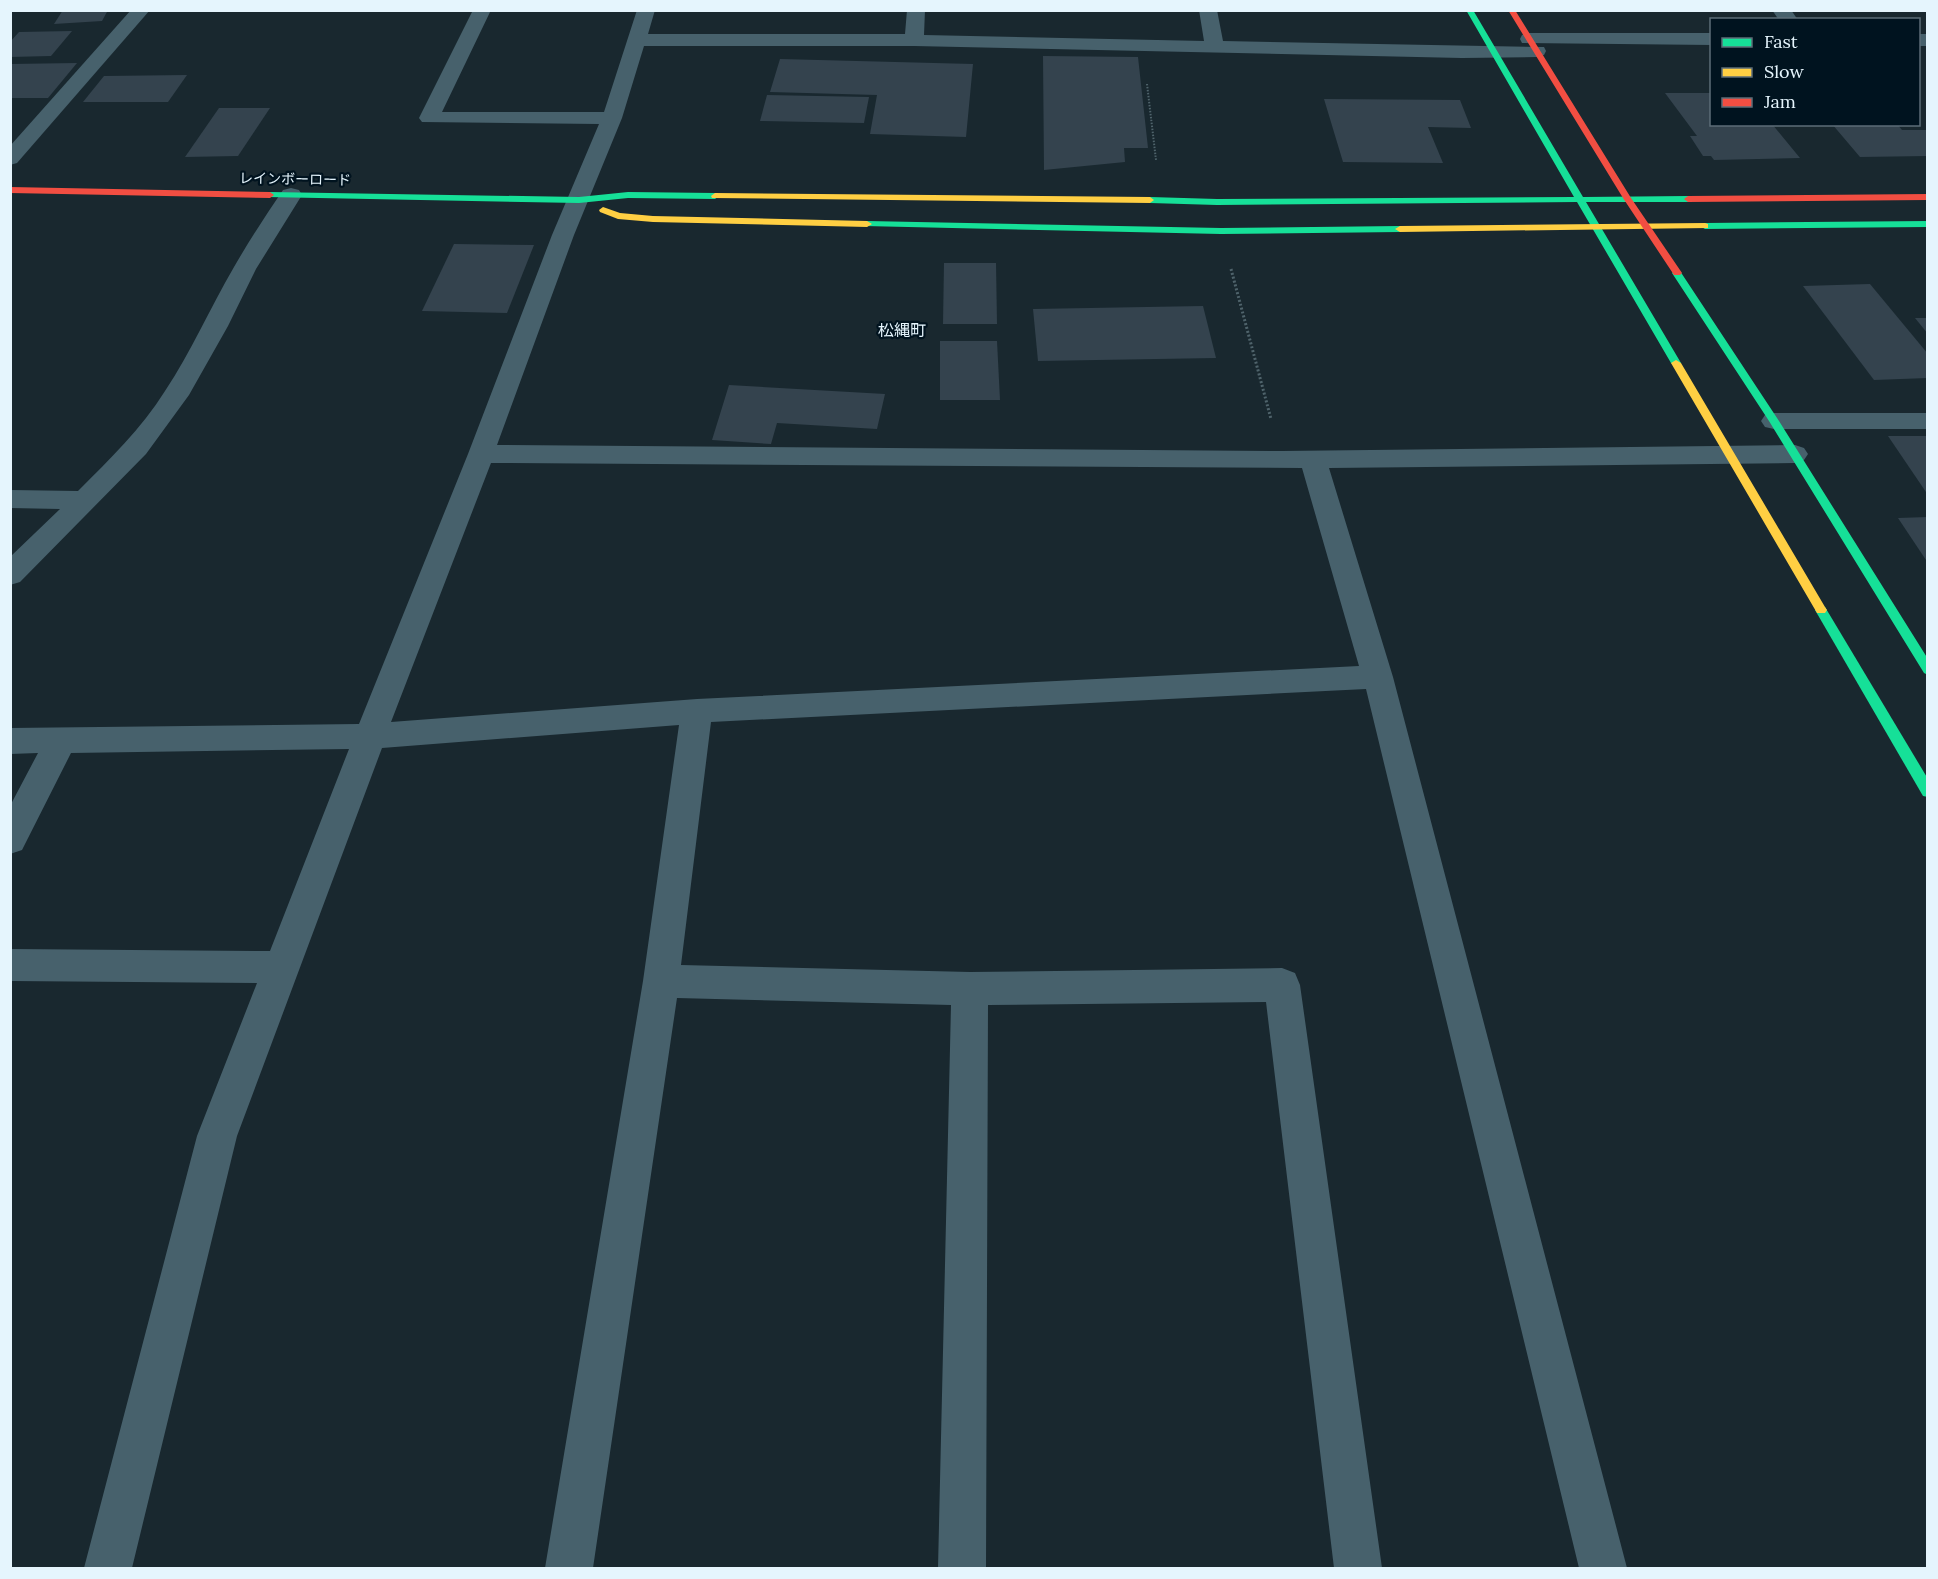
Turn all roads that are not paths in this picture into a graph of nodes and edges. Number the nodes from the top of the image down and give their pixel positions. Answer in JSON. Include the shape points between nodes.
{"nodes":[{"id":1,"x":141,"y":10,"type":"edge"},
{"id":2,"x":482,"y":10,"type":"edge"},
{"id":3,"x":916,"y":10,"type":"edge"},
{"id":4,"x":1208,"y":10,"type":"edge"},
{"id":5,"x":1469,"y":10,"type":"edge"},
{"id":6,"x":1511,"y":10,"type":"edge"},
{"id":7,"x":642,"y":25,"type":"edge"},
{"id":8,"x":1710,"y":39,"type":"edge"},
{"id":9,"x":914,"y":40,"type":"junction"},
{"id":10,"x":1533,"y":45,"type":"junction"},
{"id":11,"x":1214,"y":46,"type":"junction"},
{"id":12,"x":1492,"y":51,"type":"junction"},
{"id":13,"x":612,"y":118,"type":"junction"},
{"id":14,"x":10,"y":159,"type":"edge"},
{"id":15,"x":10,"y":190,"type":"edge"},
{"id":16,"x":291,"y":195,"type":"junction"},
{"id":17,"x":1928,"y":197,"type":"edge"},
{"id":18,"x":1579,"y":198,"type":"junction"},
{"id":19,"x":1627,"y":198,"type":"junction"},
{"id":20,"x":579,"y":200,"type":"junction"},
{"id":21,"x":1928,"y":224,"type":"edge"},
{"id":22,"x":1596,"y":226,"type":"junction"},
{"id":23,"x":1647,"y":226,"type":"junction"},
{"id":24,"x":1774,"y":421,"type":"junction"},
{"id":25,"x":1928,"y":421,"type":"edge"},
{"id":26,"x":482,"y":454,"type":"junction"},
{"id":27,"x":1729,"y":454,"type":"junction"},
{"id":28,"x":1795,"y":454,"type":"junction"},
{"id":29,"x":1298,"y":459,"type":"junction"},
{"id":30,"x":10,"y":499,"type":"edge"},
{"id":31,"x":85,"y":500,"type":"junction"},
{"id":32,"x":10,"y":575,"type":"edge"},
{"id":33,"x":1928,"y":670,"type":"edge"},
{"id":34,"x":1378,"y":677,"type":"junction"},
{"id":35,"x":697,"y":711,"type":"junction"},
{"id":36,"x":370,"y":736,"type":"junction"},
{"id":37,"x":61,"y":740,"type":"junction"},
{"id":38,"x":10,"y":741,"type":"edge"},
{"id":39,"x":1928,"y":792,"type":"edge"},
{"id":40,"x":10,"y":840,"type":"edge"},
{"id":41,"x":10,"y":965,"type":"edge"},
{"id":42,"x":281,"y":967,"type":"junction"},
{"id":43,"x":661,"y":981,"type":"junction"},
{"id":44,"x":970,"y":989,"type":"junction"},
{"id":45,"x":108,"y":1569,"type":"edge"},
{"id":46,"x":569,"y":1569,"type":"edge"},
{"id":47,"x":962,"y":1569,"type":"edge"},
{"id":48,"x":1358,"y":1569,"type":"edge"},
{"id":49,"x":1603,"y":1569,"type":"edge"}],
"edges":[{"from":1,"to":14,"type":"street"},
{"from":2,"to":13,"type":"street","via":[[429,118]]},
{"from":3,"to":9,"type":"street"},
{"from":4,"to":11,"type":"street"},
{"from":5,"to":12,"type":"street"},
{"from":6,"to":10,"type":"street"},
{"from":7,"to":9,"type":"street"},
{"from":7,"to":13,"type":"street"},
{"from":8,"to":10,"type":"street"},
{"from":9,"to":11,"type":"street"},
{"from":10,"to":12,"type":"street"},
{"from":10,"to":19,"type":"street"},
{"from":11,"to":12,"type":"street"},
{"from":12,"to":18,"type":"street"},
{"from":13,"to":20,"type":"street"},
{"from":15,"to":16,"type":"street","name":"レインボーロード"},
{"from":16,"to":20,"type":"street","name":"レインボーロード"},
{"from":16,"to":31,"type":"street","via":[[244,269],[176,395],[137,448]]},
{"from":17,"to":19,"type":"street"},
{"from":18,"to":19,"type":"street"},
{"from":18,"to":20,"type":"street","via":[[1217,202],[628,195]]},
{"from":18,"to":22,"type":"street"},
{"from":19,"to":23,"type":"street"},
{"from":20,"to":22,"type":"street","via":[[618,216],[653,219],[1031,229],[1221,231]]},
{"from":20,"to":26,"type":"street"},
{"from":21,"to":23,"type":"street"},
{"from":22,"to":23,"type":"street"},
{"from":22,"to":27,"type":"street"},
{"from":23,"to":24,"type":"street"},
{"from":24,"to":25,"type":"street"},
{"from":24,"to":28,"type":"street"},
{"from":26,"to":29,"type":"street"},
{"from":26,"to":36,"type":"street"},
{"from":27,"to":28,"type":"street"},
{"from":27,"to":29,"type":"street"},
{"from":27,"to":39,"type":"street"},
{"from":28,"to":33,"type":"street"},
{"from":29,"to":34,"type":"street"},
{"from":30,"to":31,"type":"street"},
{"from":31,"to":32,"type":"street"},
{"from":34,"to":35,"type":"street"},
{"from":34,"to":49,"type":"street"},
{"from":35,"to":36,"type":"street"},
{"from":35,"to":43,"type":"street"},
{"from":36,"to":37,"type":"street"},
{"from":36,"to":42,"type":"street"},
{"from":37,"to":38,"type":"street"},
{"from":37,"to":40,"type":"street"},
{"from":41,"to":42,"type":"street"},
{"from":42,"to":45,"type":"street","via":[[217,1136]]},
{"from":43,"to":44,"type":"street"},
{"from":43,"to":46,"type":"street"},
{"from":44,"to":47,"type":"street"},
{"from":44,"to":48,"type":"street","via":[[1282,985]]}]}
